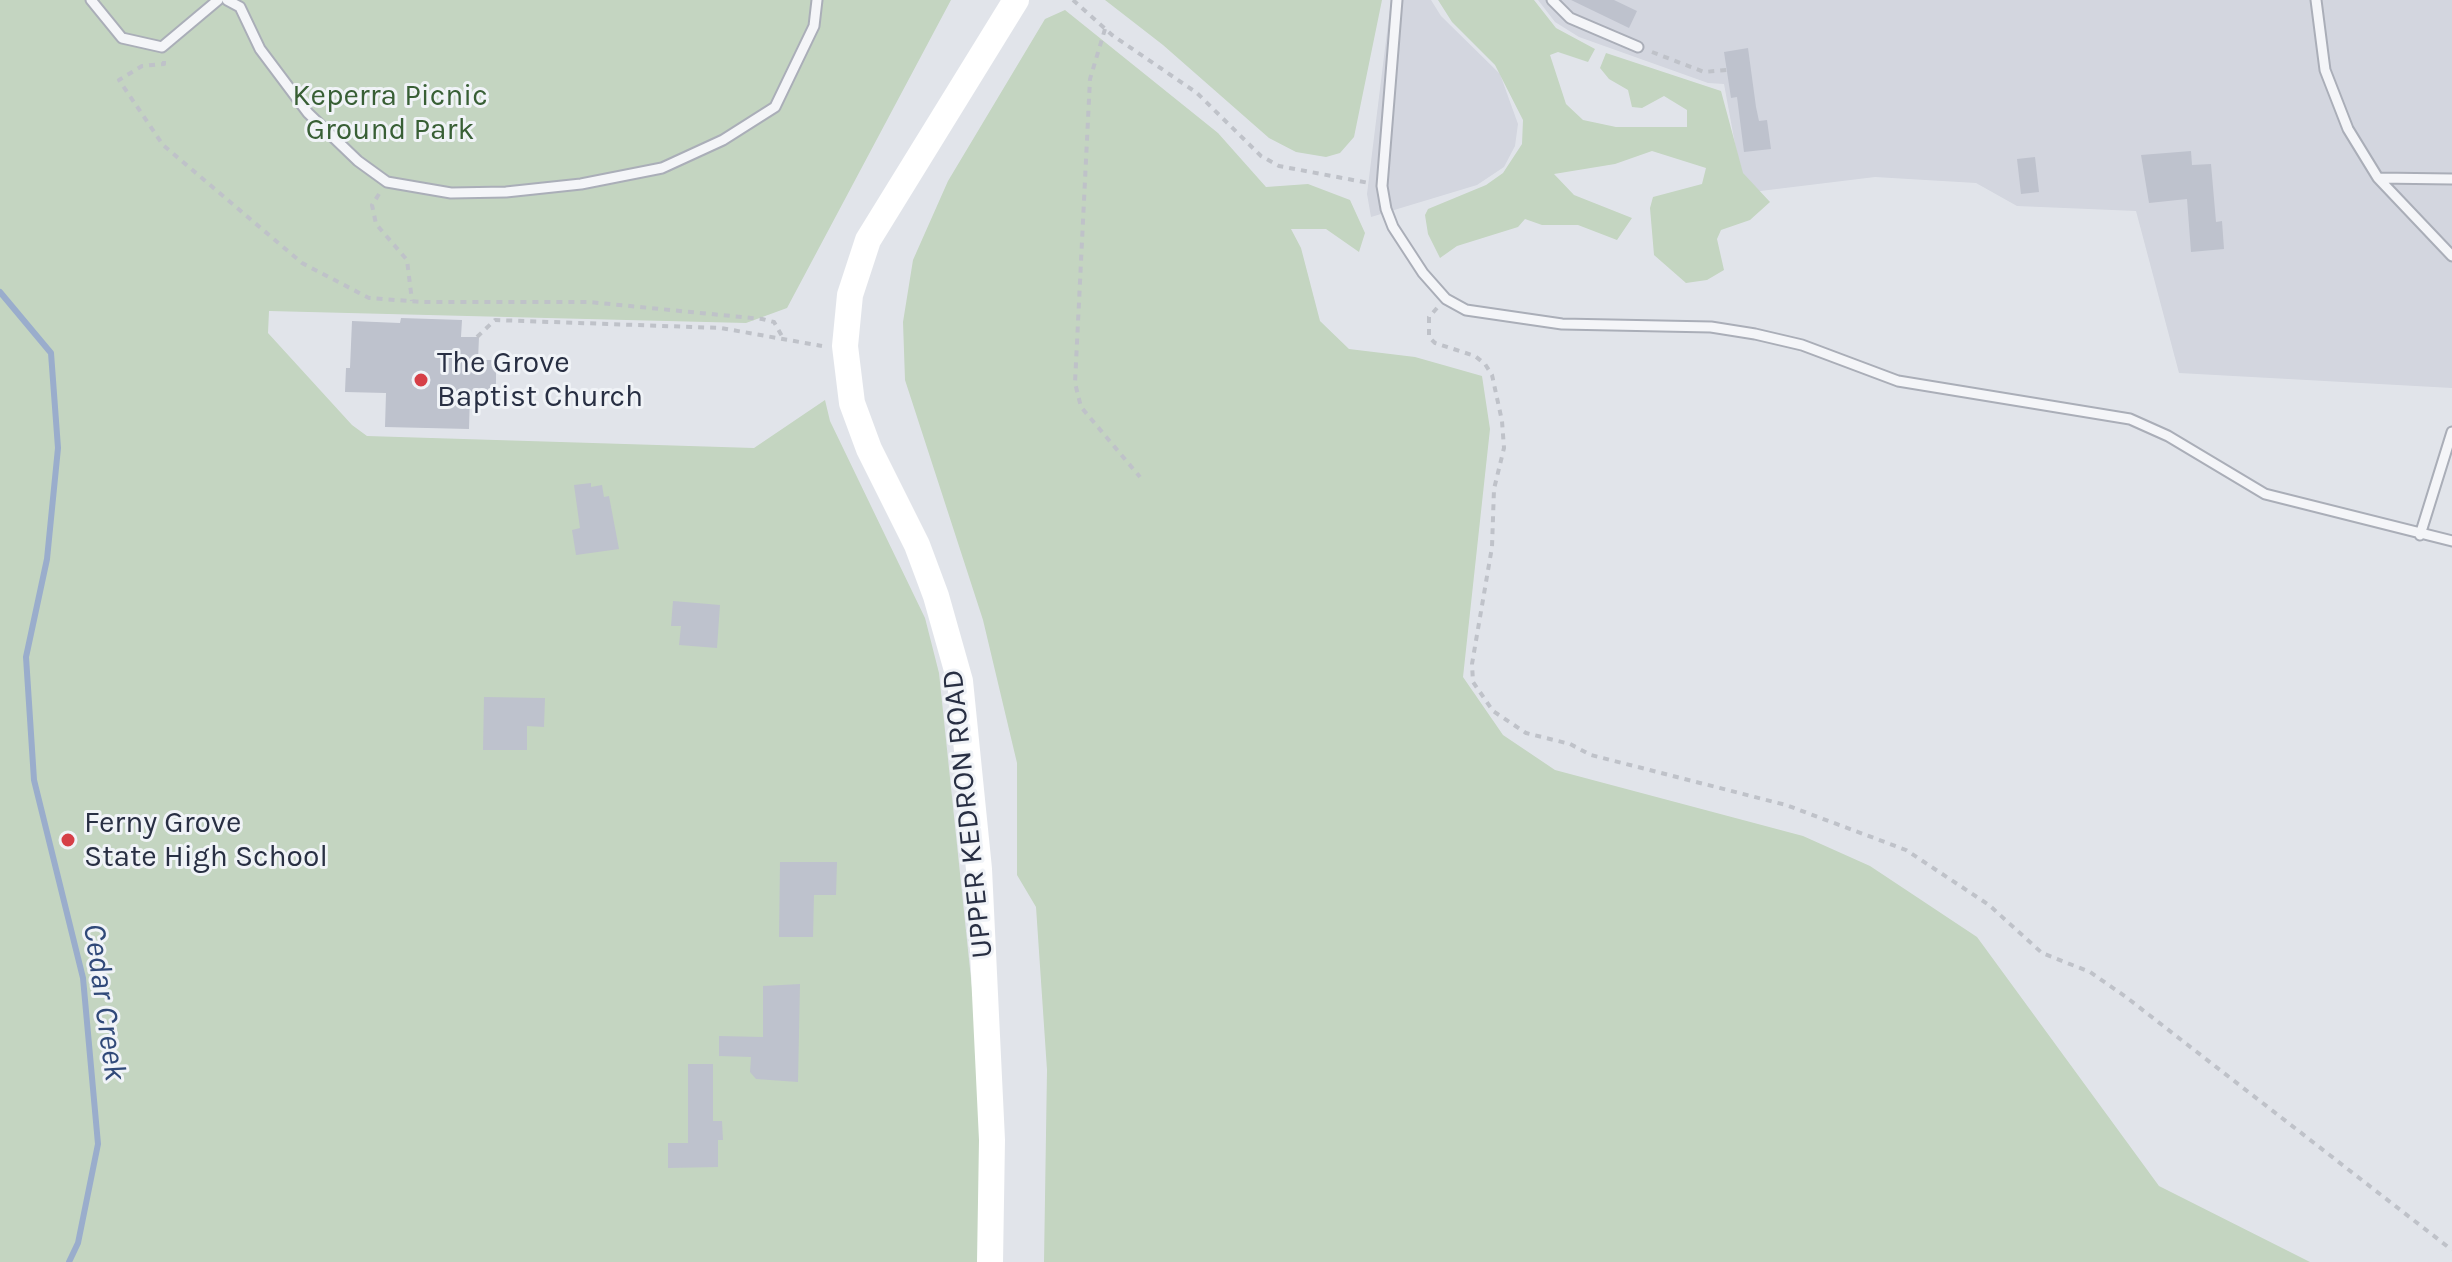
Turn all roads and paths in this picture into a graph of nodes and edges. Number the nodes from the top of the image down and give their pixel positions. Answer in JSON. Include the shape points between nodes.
{"nodes":[{"id":1,"x":91,"y":0,"type":"edge"},
{"id":2,"x":218,"y":0,"type":"edge"},
{"id":3,"x":227,"y":0,"type":"edge"},
{"id":4,"x":817,"y":0,"type":"edge"},
{"id":5,"x":1016,"y":0,"type":"edge"},
{"id":6,"x":1073,"y":0,"type":"edge"},
{"id":7,"x":1397,"y":0,"type":"edge"},
{"id":8,"x":1552,"y":0,"type":"edge"},
{"id":9,"x":2316,"y":0,"type":"edge"},
{"id":10,"x":1105,"y":29,"type":"junction"},
{"id":11,"x":162,"y":47,"type":"junction"},
{"id":12,"x":1638,"y":47,"type":"joint"},
{"id":13,"x":1727,"y":70,"type":"dead end"},
{"id":14,"x":2378,"y":178,"type":"junction"},
{"id":15,"x":2452,"y":179,"type":"edge"},
{"id":16,"x":387,"y":182,"type":"junction"},
{"id":17,"x":1382,"y":186,"type":"junction"},
{"id":18,"x":2452,"y":256,"type":"edge"},
{"id":19,"x":1446,"y":299,"type":"junction"},
{"id":20,"x":412,"y":301,"type":"junction"},
{"id":21,"x":477,"y":337,"type":"dead end"},
{"id":22,"x":783,"y":338,"type":"junction"},
{"id":23,"x":824,"y":346,"type":"dead end"},
{"id":24,"x":2452,"y":432,"type":"edge"},
{"id":25,"x":1140,"y":477,"type":"dead end"},
{"id":26,"x":2420,"y":535,"type":"junction"},
{"id":27,"x":2452,"y":541,"type":"edge"},
{"id":28,"x":2452,"y":1250,"type":"edge"},
{"id":29,"x":990,"y":1262,"type":"edge"}],
"edges":[{"from":1,"to":11,"type":"lane","via":[[122,38]]},
{"from":2,"to":11,"type":"lane"},
{"from":3,"to":16,"type":"lane","via":[[240,7],[260,49],[308,113]]},
{"from":4,"to":16,"type":"lane","via":[[814,26],[775,107],[723,140],[662,168],[506,192],[451,193]]},
{"from":5,"to":29,"type":"main road","name":"UPPER KEDRON ROAD","via":[[868,240],[850,295],[846,333],[852,403],[917,545],[960,681],[981,914],[992,1140]]},
{"from":6,"to":10,"type":"path"},
{"from":7,"to":17,"type":"lane"},
{"from":8,"to":12,"type":"lane","via":[[1570,18]]},
{"from":9,"to":14,"type":"lane","via":[[2325,70],[2348,129]]},
{"from":10,"to":17,"type":"path","via":[[1197,93],[1261,156],[1279,166]]},
{"from":10,"to":25,"type":"path","via":[[1090,79],[1075,383],[1081,407]]},
{"from":11,"to":20,"type":"path","via":[[164,64],[142,66],[119,80],[163,145],[302,263],[369,298]]},
{"from":12,"to":13,"type":"path","via":[[1704,72]]},
{"from":14,"to":15,"type":"lane"},
{"from":14,"to":18,"type":"lane"},
{"from":16,"to":20,"type":"path","via":[[372,205],[376,224],[407,260]]},
{"from":17,"to":19,"type":"lane","via":[[1393,227]]},
{"from":19,"to":26,"type":"lane","via":[[1513,319],[1711,327],[1755,334],[1802,345],[1898,381],[2130,419],[2265,494]]},
{"from":19,"to":28,"type":"path","via":[[1429,317],[1429,337],[1485,364],[1502,421],[1504,448],[1494,489],[1492,547],[1472,664],[1473,682],[1493,711],[1526,733],[1591,755],[1786,805],[1906,850],[1989,905],[2042,953],[2090,972],[2126,997]]},
{"from":20,"to":22,"type":"path","via":[[589,302],[699,312],[774,322]]},
{"from":21,"to":22,"type":"path","via":[[495,320],[721,328]]},
{"from":22,"to":23,"type":"path"},
{"from":24,"to":26,"type":"lane"},
{"from":26,"to":27,"type":"lane"}]}
